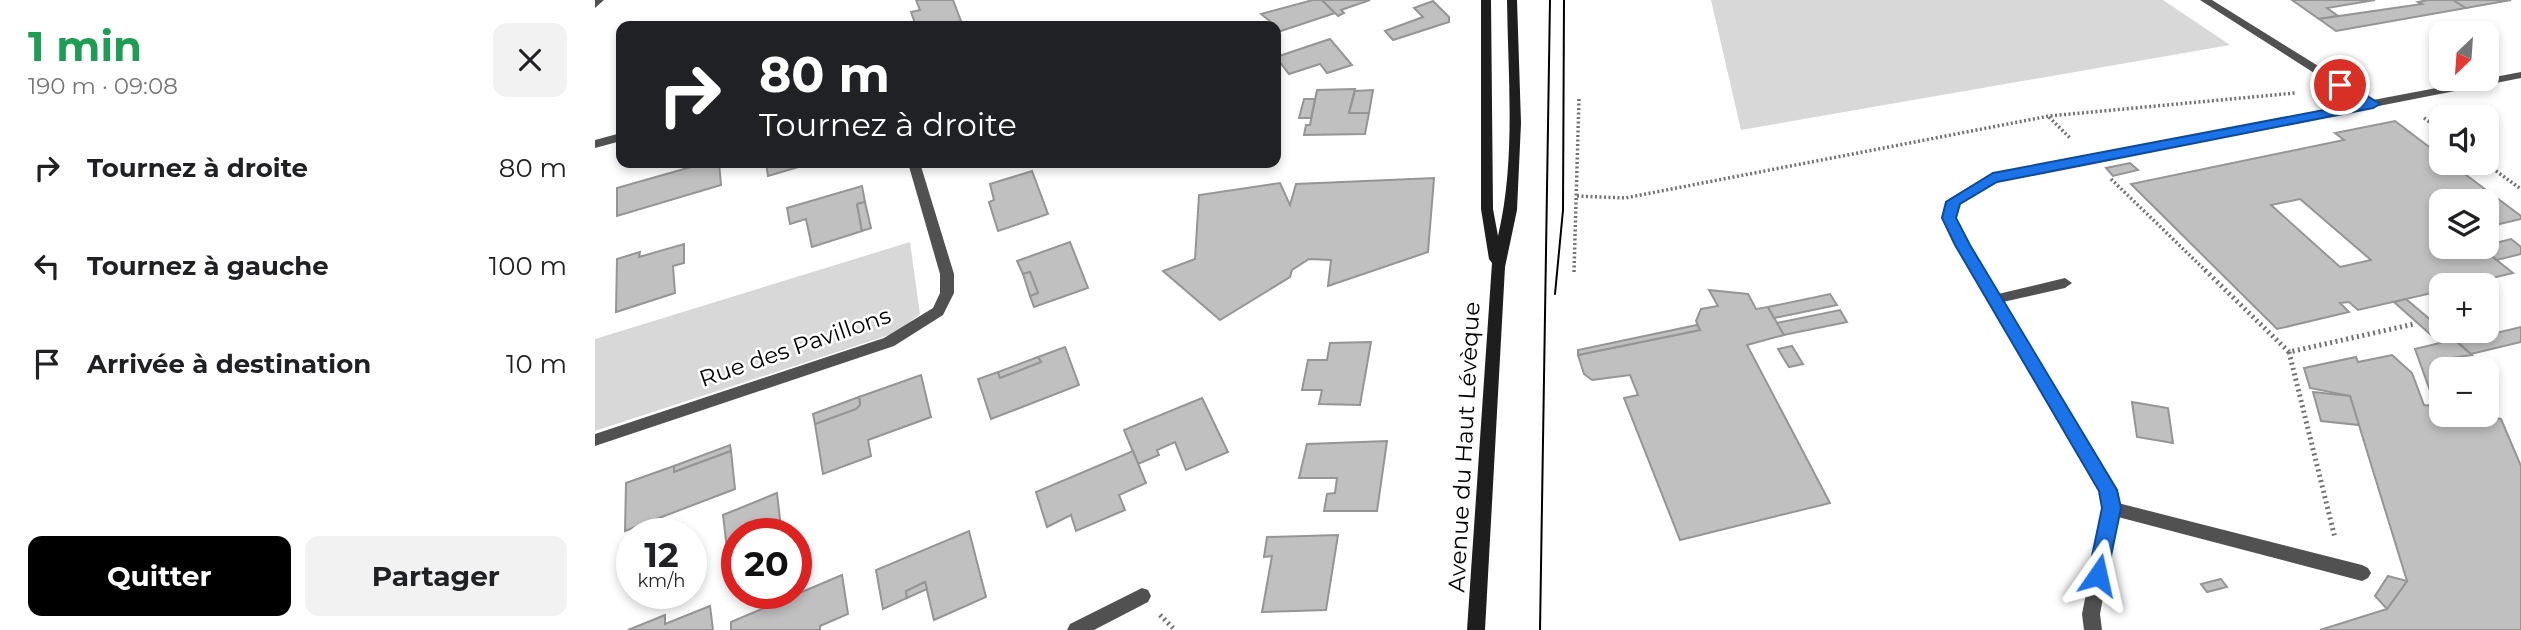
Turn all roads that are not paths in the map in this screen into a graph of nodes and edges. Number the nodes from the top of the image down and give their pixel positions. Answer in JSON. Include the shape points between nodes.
{"nodes":[{"id":1,"x":599,"y":0,"type":"edge"},
{"id":2,"x":1486,"y":0,"type":"edge"},
{"id":3,"x":1512,"y":0,"type":"edge"},
{"id":4,"x":2205,"y":0,"type":"edge"},
{"id":5,"x":595,"y":5,"type":"edge"},
{"id":6,"x":2521,"y":75,"type":"edge"},
{"id":7,"x":2373,"y":104,"type":"junction"},
{"id":8,"x":616,"y":138,"type":"edge"},
{"id":9,"x":595,"y":144,"type":"edge"},
{"id":10,"x":915,"y":168,"type":"edge"},
{"id":11,"x":1498,"y":267,"type":"junction"},
{"id":12,"x":2065,"y":283,"type":"dead end"},
{"id":13,"x":1996,"y":299,"type":"junction"},
{"id":14,"x":595,"y":440,"type":"edge"},
{"id":15,"x":2111,"y":508,"type":"junction"},
{"id":16,"x":2362,"y":573,"type":"road end"},
{"id":17,"x":1142,"y":596,"type":"dead end"},
{"id":18,"x":1076,"y":630,"type":"edge"},
{"id":19,"x":1476,"y":630,"type":"edge"},
{"id":20,"x":2093,"y":630,"type":"edge"}],
"edges":[{"from":1,"to":5,"type":"street"},
{"from":2,"to":11,"type":"main road","name":"Avenue du Haut Lévèque","via":[[1487,209]]},
{"from":3,"to":11,"type":"main road","name":"Avenue du Haut Lévèque","via":[[1515,123],[1511,210]]},
{"from":4,"to":7,"type":"street"},
{"from":6,"to":7,"type":"street"},
{"from":7,"to":13,"type":"street","via":[[1993,178],[1953,202],[1949,218]]},
{"from":8,"to":9,"type":"street"},
{"from":10,"to":14,"type":"street","name":"Rue des Pavillons","via":[[947,274],[947,293],[938,310],[889,342]]},
{"from":11,"to":19,"type":"main road","name":"Avenue du Haut Lévèque"},
{"from":12,"to":13,"type":"street"},
{"from":13,"to":15,"type":"street","via":[[2108,490]]},
{"from":15,"to":16,"type":"street"},
{"from":15,"to":20,"type":"street","via":[[2091,614]]},
{"from":17,"to":18,"type":"street"}]}
